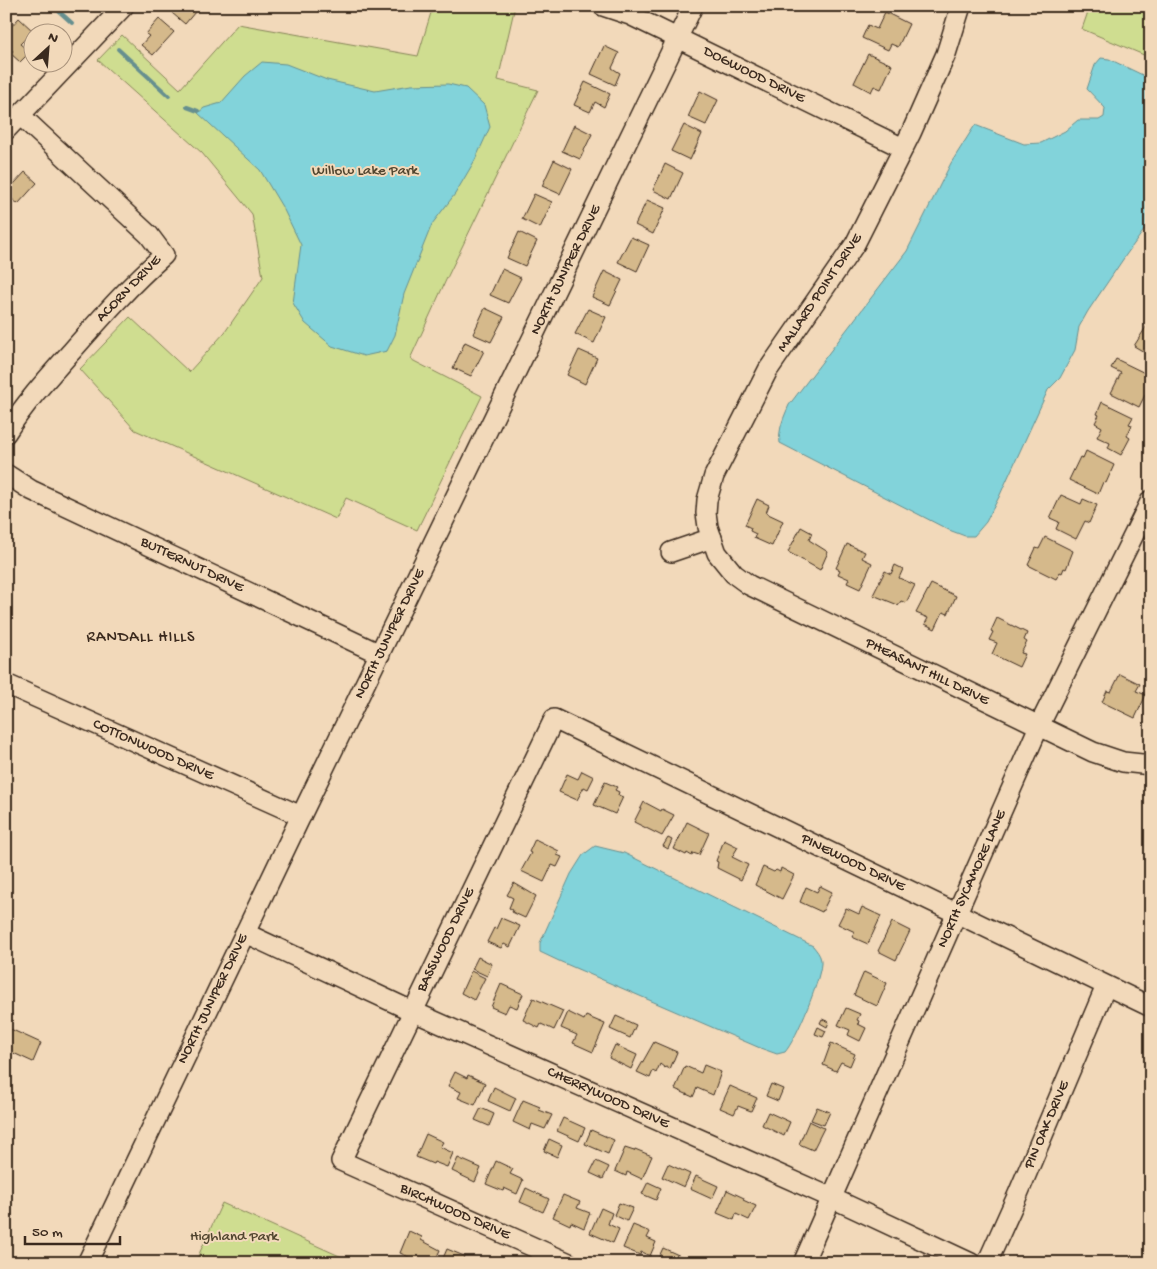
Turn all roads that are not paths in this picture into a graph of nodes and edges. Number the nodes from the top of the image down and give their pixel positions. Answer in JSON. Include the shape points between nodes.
{"nodes":[{"id":1,"x":124,"y":6,"type":"edge"},
{"id":2,"x":603,"y":6,"type":"edge"},
{"id":3,"x":693,"y":6,"type":"edge"},
{"id":4,"x":961,"y":6,"type":"edge"},
{"id":5,"x":678,"y":38,"type":"junction"},
{"id":6,"x":20,"y":116,"type":"junction"},
{"id":7,"x":6,"y":130,"type":"edge"},
{"id":8,"x":903,"y":148,"type":"junction"},
{"id":9,"x":6,"y":433,"type":"edge"},
{"id":10,"x":6,"y":474,"type":"edge"},
{"id":11,"x":1151,"y":500,"type":"edge"},
{"id":12,"x":715,"y":545,"type":"junction"},
{"id":13,"x":671,"y":552,"type":"dead end"},
{"id":14,"x":380,"y":654,"type":"junction"},
{"id":15,"x":6,"y":684,"type":"edge"},
{"id":16,"x":554,"y":719,"type":"joint"},
{"id":17,"x":1039,"y":726,"type":"junction"},
{"id":18,"x":1151,"y":765,"type":"edge"},
{"id":19,"x":301,"y":816,"type":"junction"},
{"id":20,"x":957,"y":913,"type":"junction"},
{"id":21,"x":245,"y":933,"type":"junction"},
{"id":22,"x":1106,"y":986,"type":"junction"},
{"id":23,"x":1151,"y":1007,"type":"edge"},
{"id":24,"x":412,"y":1011,"type":"junction"},
{"id":25,"x":340,"y":1161,"type":"joint"},
{"id":26,"x":832,"y":1198,"type":"junction"},
{"id":27,"x":87,"y":1263,"type":"edge"},
{"id":28,"x":569,"y":1263,"type":"edge"},
{"id":29,"x":803,"y":1263,"type":"edge"},
{"id":30,"x":971,"y":1263,"type":"edge"},
{"id":31,"x":987,"y":1263,"type":"edge"}],
"edges":[{"from":1,"to":6,"type":"street"},
{"from":2,"to":5,"type":"street","name":"DOGWOOD DRIVE"},
{"from":3,"to":5,"type":"street","name":"NORTH JUNIPER DRIVE"},
{"from":4,"to":8,"type":"street","name":"MALLARD POINT DRIVE","via":[[946,54]]},
{"from":5,"to":8,"type":"street","name":"DOGWOOD DRIVE"},
{"from":5,"to":14,"type":"street","name":"NORTH JUNIPER DRIVE"},
{"from":6,"to":7,"type":"street"},
{"from":6,"to":9,"type":"street","name":"ACORN DRIVE","via":[[149,235],[164,255],[137,279],[89,332],[23,407]]},
{"from":8,"to":12,"type":"street","name":"MALLARD POINT DRIVE","via":[[855,244],[768,370],[714,476],[707,500],[707,520]]},
{"from":10,"to":14,"type":"street","name":"BUTTERNUT DRIVE","via":[[31,490]]},
{"from":11,"to":17,"type":"street","name":"NORTH SYCAMORE LANE"},
{"from":12,"to":13,"type":"street"},
{"from":12,"to":17,"type":"street","name":"PHEASANT HILL DRIVE","via":[[734,574],[749,585]]},
{"from":14,"to":19,"type":"street","name":"NORTH JUNIPER DRIVE"},
{"from":15,"to":19,"type":"street","name":"COTTONWOOD DRIVE"},
{"from":16,"to":20,"type":"street","name":"PINEWOOD DRIVE"},
{"from":16,"to":24,"type":"street","name":"BASSWOOD DRIVE"},
{"from":17,"to":18,"type":"street","name":"PHEASANT HILL DRIVE","via":[[1112,759]]},
{"from":17,"to":20,"type":"street","name":"NORTH SYCAMORE LANE"},
{"from":19,"to":21,"type":"street","name":"NORTH JUNIPER DRIVE"},
{"from":20,"to":22,"type":"street","name":"PINEWOOD DRIVE"},
{"from":20,"to":26,"type":"street","name":"NORTH SYCAMORE LANE"},
{"from":21,"to":24,"type":"street","name":"CHERRYWOOD DRIVE"},
{"from":21,"to":27,"type":"street","name":"NORTH JUNIPER DRIVE"},
{"from":22,"to":23,"type":"street","name":"PINEWOOD DRIVE"},
{"from":22,"to":31,"type":"street","name":"PIN OAK DRIVE"},
{"from":24,"to":25,"type":"street","name":"BASSWOOD DRIVE"},
{"from":24,"to":26,"type":"street","name":"CHERRYWOOD DRIVE"},
{"from":25,"to":28,"type":"street","name":"BIRCHWOOD DRIVE"},
{"from":26,"to":29,"type":"street","name":"NORTH SYCAMORE LANE"},
{"from":26,"to":30,"type":"street","name":"CHERRYWOOD DRIVE"}]}
